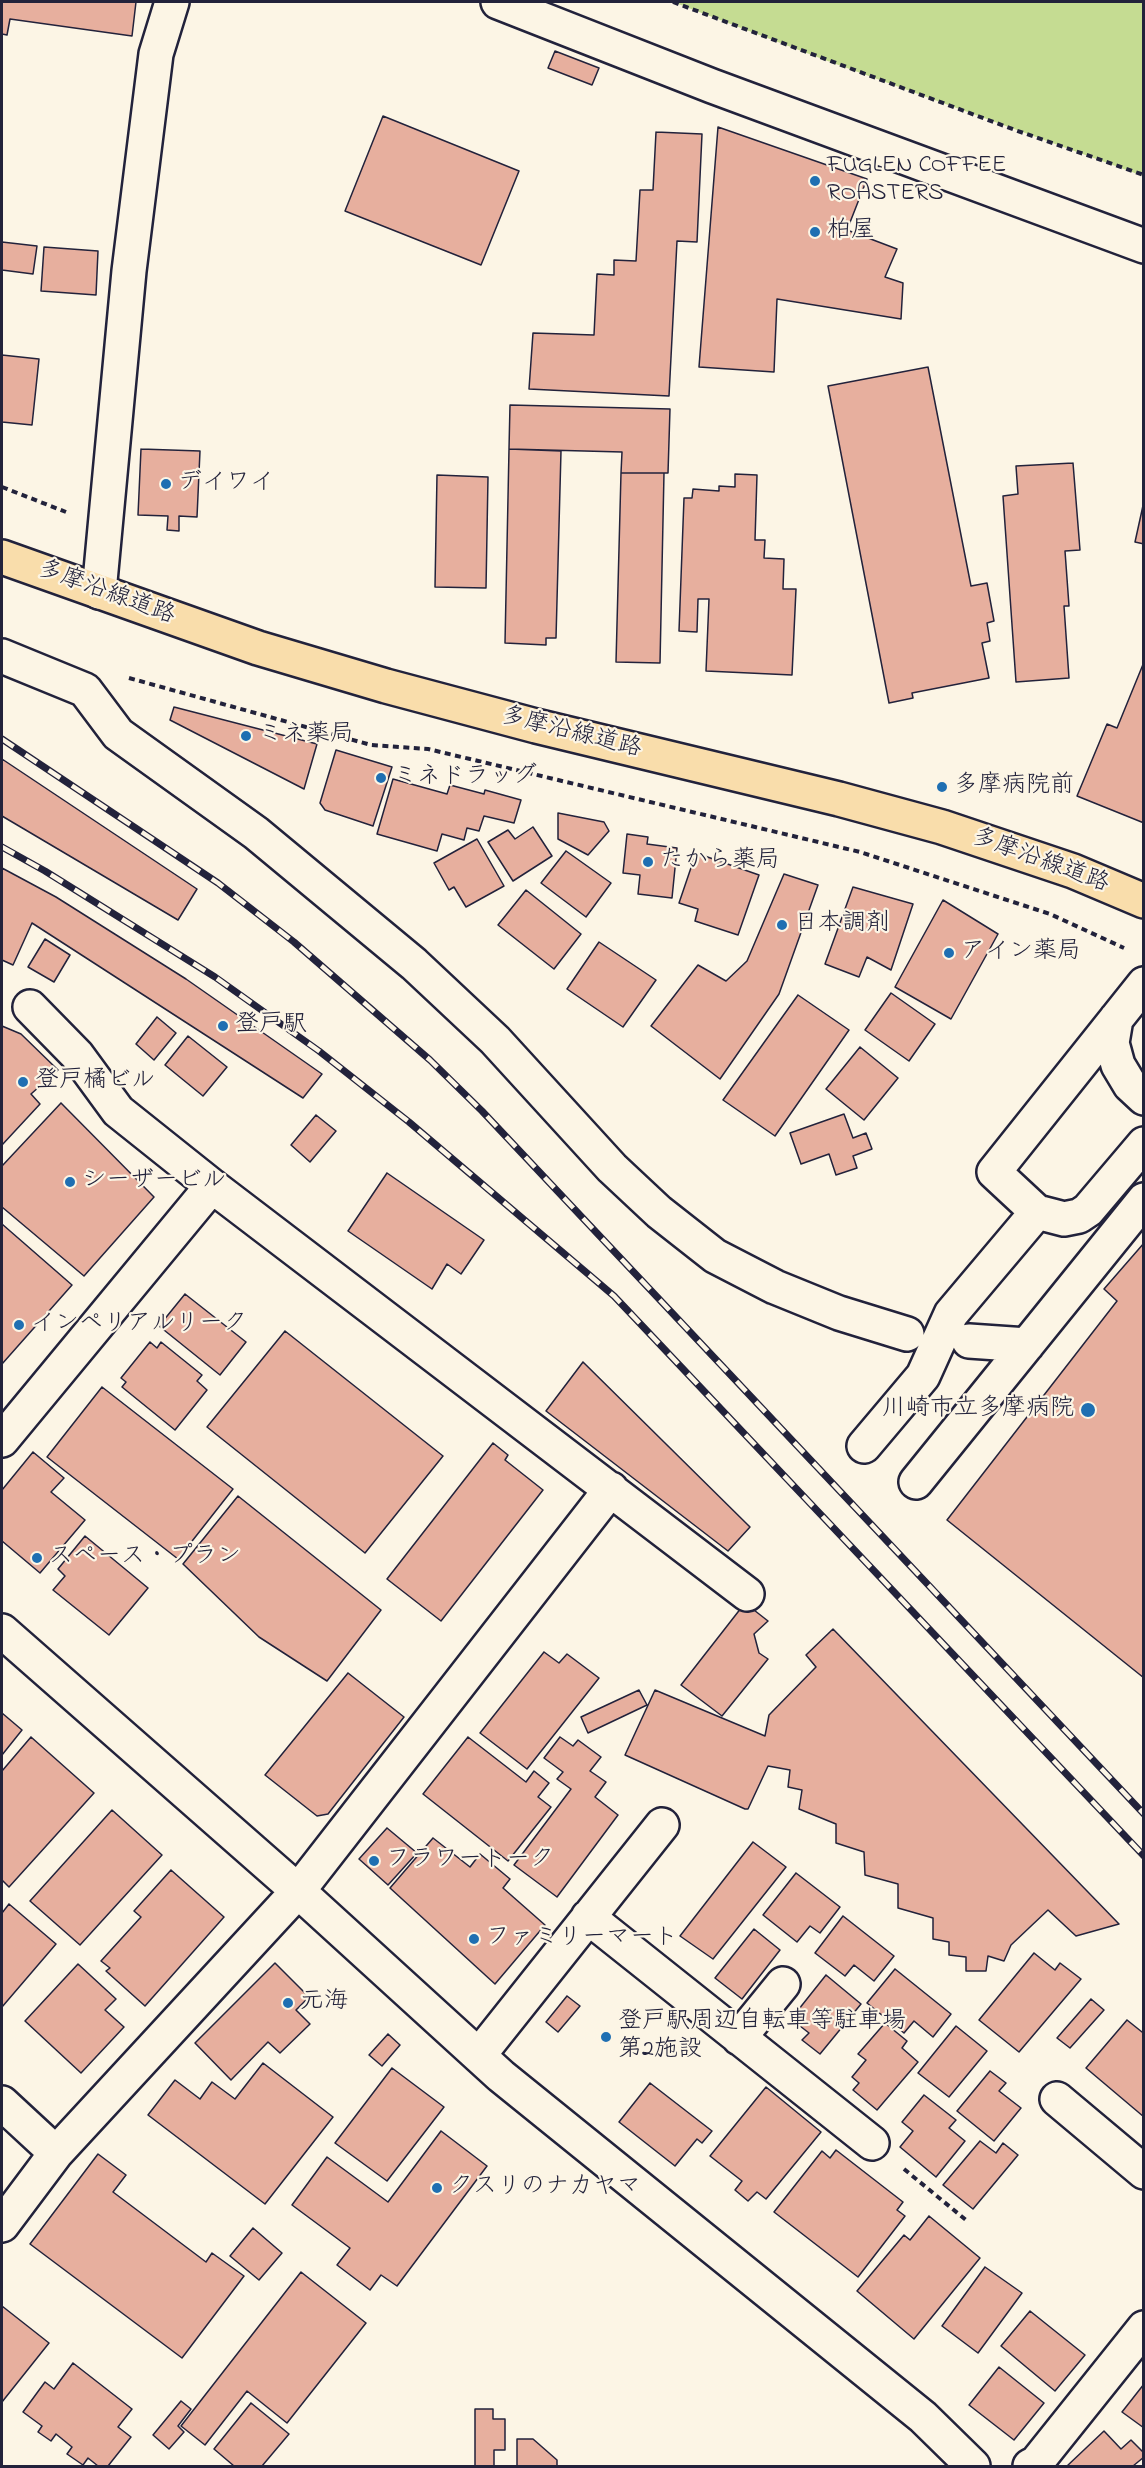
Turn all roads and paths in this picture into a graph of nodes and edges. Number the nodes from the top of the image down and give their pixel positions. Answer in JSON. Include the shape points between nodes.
{"nodes":[{"id":1,"x":172,"y":2,"type":"edge"},
{"id":2,"x":498,"y":2,"type":"edge"},
{"id":3,"x":674,"y":2,"type":"edge"},
{"id":4,"x":1143,"y":175,"type":"edge"},
{"id":5,"x":1143,"y":246,"type":"edge"},
{"id":6,"x":2,"y":487,"type":"edge"},
{"id":7,"x":75,"y":515,"type":"dead end"},
{"id":8,"x":2,"y":557,"type":"edge"},
{"id":9,"x":99,"y":592,"type":"junction"},
{"id":10,"x":2,"y":656,"type":"edge"},
{"id":11,"x":128,"y":677,"type":"dead end"},
{"id":12,"x":1143,"y":901,"type":"edge"},
{"id":13,"x":1133,"y":952,"type":"dead end"},
{"id":14,"x":1143,"y":984,"type":"edge"},
{"id":15,"x":30,"y":1007,"type":"dead end"},
{"id":16,"x":1116,"y":1019,"type":"junction"},
{"id":17,"x":1143,"y":1098,"type":"edge"},
{"id":18,"x":1143,"y":1144,"type":"edge"},
{"id":19,"x":212,"y":1186,"type":"junction"},
{"id":20,"x":1143,"y":1200,"type":"edge"},
{"id":21,"x":1037,"y":1212,"type":"junction"},
{"id":22,"x":907,"y":1334,"type":"dead end"},
{"id":23,"x":969,"y":1341,"type":"dead end"},
{"id":24,"x":1027,"y":1345,"type":"junction"},
{"id":25,"x":2,"y":1440,"type":"edge"},
{"id":26,"x":864,"y":1446,"type":"dead end"},
{"id":27,"x":916,"y":1482,"type":"dead end"},
{"id":28,"x":611,"y":1489,"type":"junction"},
{"id":29,"x":747,"y":1594,"type":"dead end"},
{"id":30,"x":2,"y":1631,"type":"edge"},
{"id":31,"x":662,"y":1825,"type":"dead end"},
{"id":32,"x":298,"y":1891,"type":"junction"},
{"id":33,"x":588,"y":1917,"type":"junction"},
{"id":34,"x":783,"y":1984,"type":"dead end"},
{"id":35,"x":739,"y":2038,"type":"junction"},
{"id":36,"x":479,"y":2055,"type":"junction"},
{"id":37,"x":1056,"y":2099,"type":"dead end"},
{"id":38,"x":2,"y":2103,"type":"edge"},
{"id":39,"x":872,"y":2143,"type":"joint"},
{"id":40,"x":56,"y":2153,"type":"junction"},
{"id":41,"x":1143,"y":2172,"type":"edge"},
{"id":42,"x":966,"y":2220,"type":"dead end"},
{"id":43,"x":2,"y":2225,"type":"edge"},
{"id":44,"x":1143,"y":2328,"type":"edge"},
{"id":45,"x":973,"y":2466,"type":"edge"},
{"id":46,"x":1030,"y":2466,"type":"edge"}],
"edges":[{"from":1,"to":9,"type":"street","via":[[156,54],[130,260]]},
{"from":2,"to":5,"type":"street"},
{"from":3,"to":4,"type":"path"},
{"from":6,"to":7,"type":"path"},
{"from":8,"to":9,"type":"main road","name":"多摩沿線道路"},
{"from":9,"to":12,"type":"main road","name":"多摩沿線道路","via":[[258,648],[386,686],[942,826],[1073,871]]},
{"from":10,"to":22,"type":"street","via":[[85,690],[118,734],[256,833],[414,964],[495,1040],[612,1168],[659,1212],[716,1256],[775,1287],[839,1313]]},
{"from":11,"to":13,"type":"path","via":[[371,745],[428,749],[860,852],[1050,914]]},
{"from":14,"to":16,"type":"street"},
{"from":15,"to":19,"type":"street","via":[[77,1055],[118,1111]]},
{"from":16,"to":17,"type":"street","via":[[1112,1043],[1118,1065]]},
{"from":16,"to":21,"type":"street","via":[[994,1172]]},
{"from":18,"to":21,"type":"street","via":[[1079,1216],[1064,1219]]},
{"from":19,"to":25,"type":"street"},
{"from":19,"to":28,"type":"street"},
{"from":20,"to":24,"type":"street"},
{"from":21,"to":26,"type":"street","via":[[951,1314],[923,1376]]},
{"from":23,"to":24,"type":"street"},
{"from":24,"to":27,"type":"street"},
{"from":28,"to":29,"type":"street"},
{"from":28,"to":32,"type":"street"},
{"from":30,"to":32,"type":"street"},
{"from":31,"to":33,"type":"street"},
{"from":32,"to":36,"type":"street"},
{"from":32,"to":40,"type":"street"},
{"from":33,"to":35,"type":"street"},
{"from":33,"to":36,"type":"street"},
{"from":34,"to":35,"type":"street"},
{"from":35,"to":39,"type":"street"},
{"from":36,"to":45,"type":"street","via":[[922,2417]]},
{"from":37,"to":41,"type":"street"},
{"from":38,"to":40,"type":"street"},
{"from":39,"to":42,"type":"path"},
{"from":40,"to":43,"type":"street"},
{"from":44,"to":46,"type":"street"}]}
